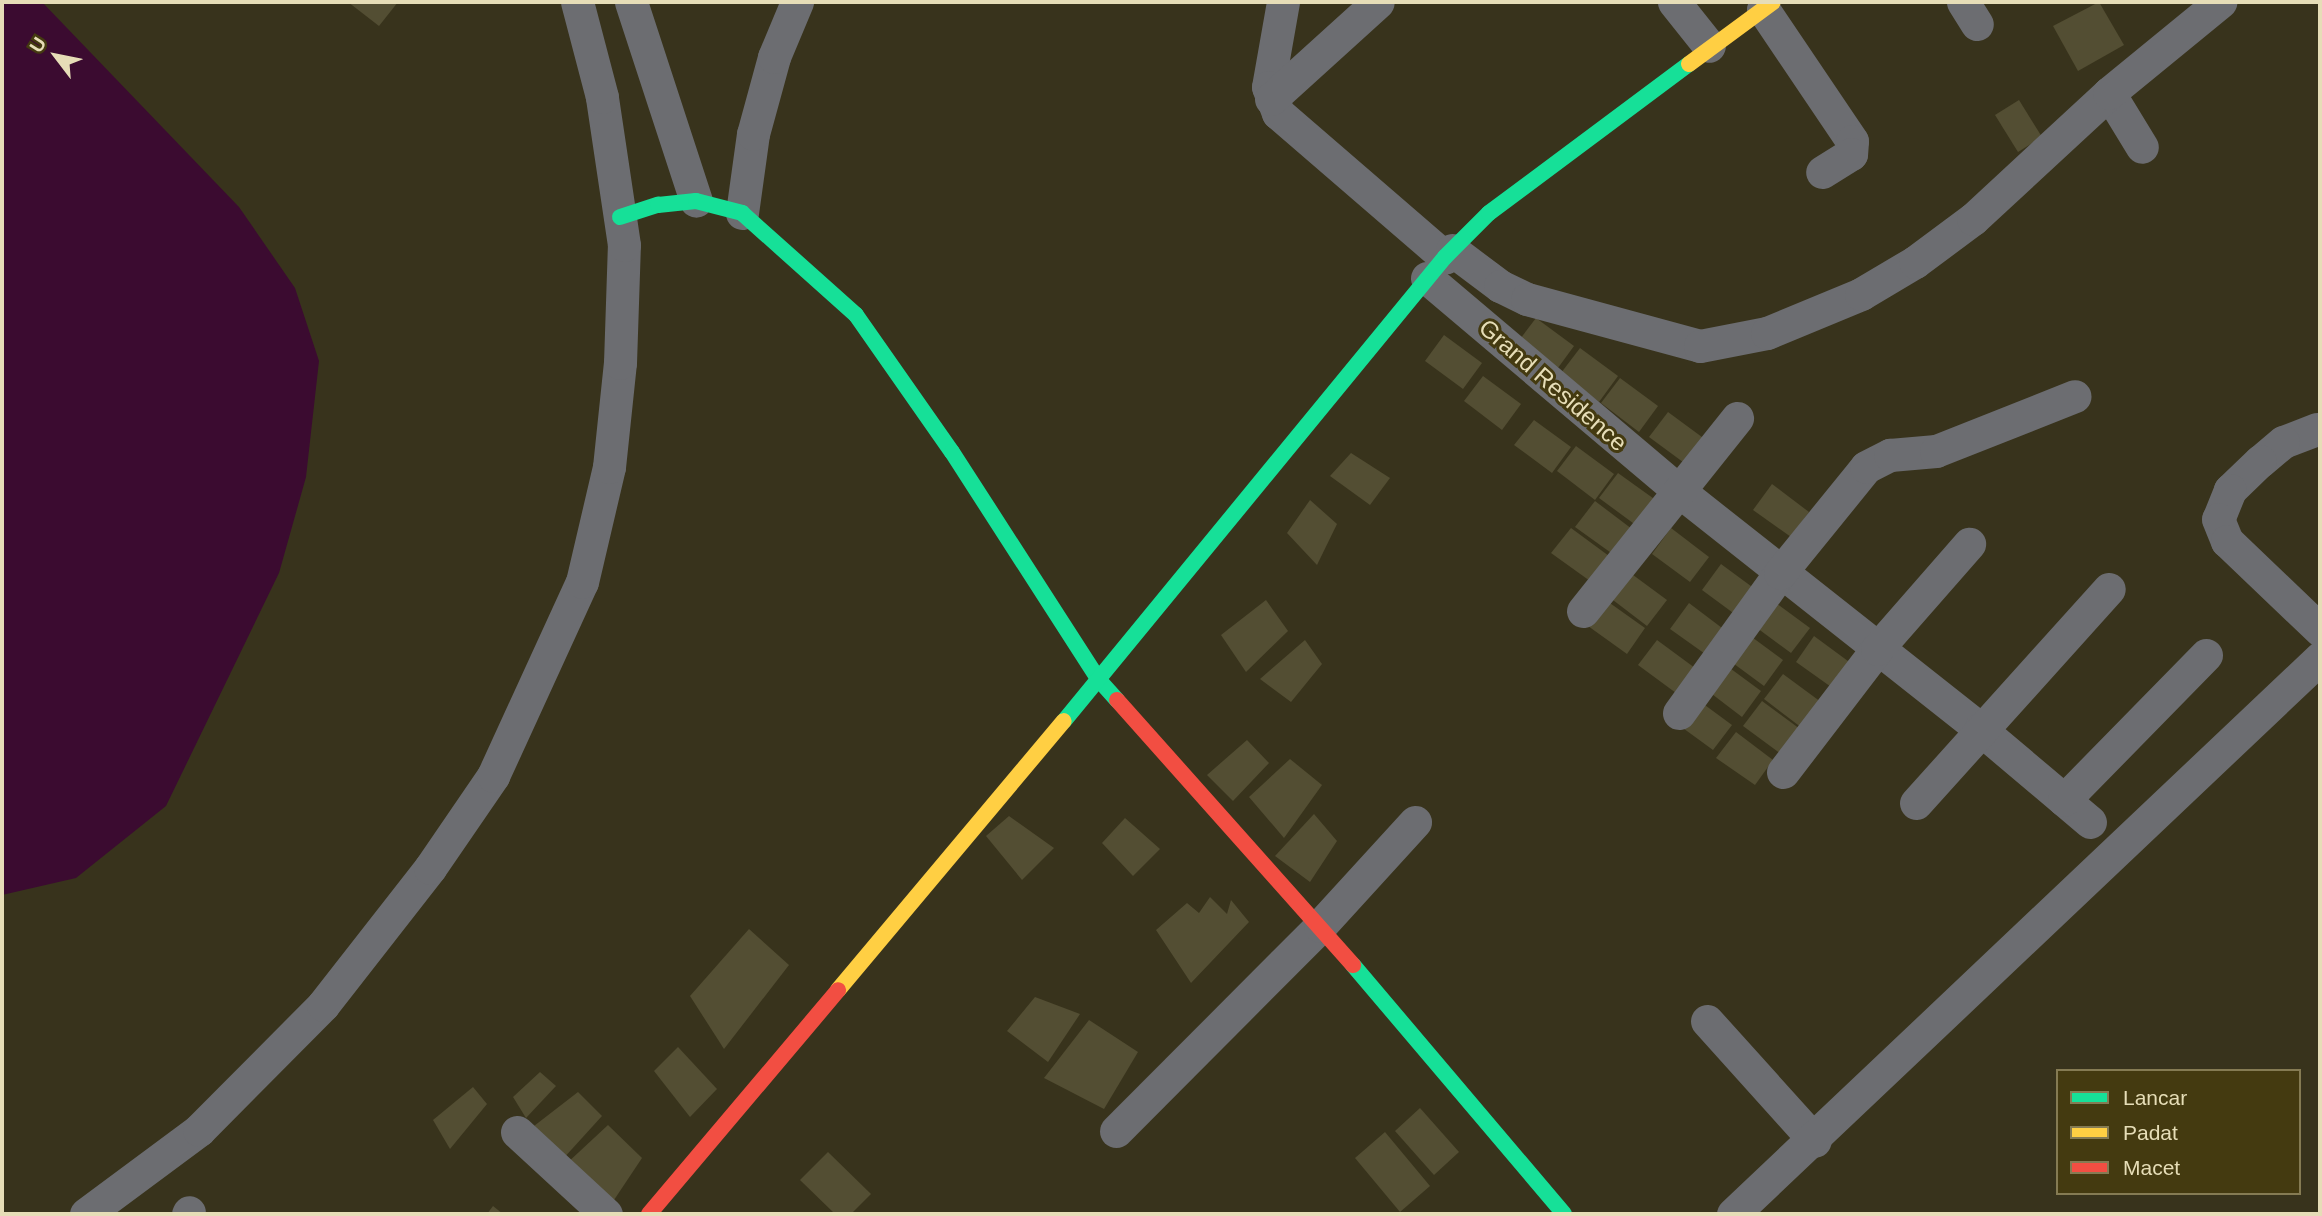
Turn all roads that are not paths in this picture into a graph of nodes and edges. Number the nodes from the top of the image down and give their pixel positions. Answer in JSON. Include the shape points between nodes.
{"nodes":[{"id":1,"x":577,"y":2,"type":"edge"},
{"id":2,"x":631,"y":2,"type":"edge"},
{"id":3,"x":797,"y":2,"type":"edge"},
{"id":4,"x":1283,"y":2,"type":"edge"},
{"id":5,"x":1378,"y":2,"type":"edge"},
{"id":6,"x":1674,"y":2,"type":"edge"},
{"id":7,"x":2220,"y":2,"type":"edge"},
{"id":8,"x":1768,"y":6,"type":"edge"},
{"id":9,"x":1709,"y":46,"type":"junction"},
{"id":10,"x":2109,"y":93,"type":"junction"},
{"id":11,"x":1271,"y":99,"type":"junction"},
{"id":12,"x":2142,"y":147,"type":"dead end"},
{"id":13,"x":1822,"y":172,"type":"dead end"},
{"id":14,"x":696,"y":201,"type":"junction"},
{"id":15,"x":742,"y":213,"type":"junction"},
{"id":16,"x":620,"y":217,"type":"junction"},
{"id":17,"x":1441,"y":262,"type":"junction"},
{"id":18,"x":2075,"y":396,"type":"dead end"},
{"id":19,"x":1737,"y":418,"type":"dead end"},
{"id":20,"x":2317,"y":429,"type":"dead end"},
{"id":21,"x":1679,"y":491,"type":"junction"},
{"id":22,"x":1969,"y":544,"type":"dead end"},
{"id":23,"x":1780,"y":573,"type":"junction"},
{"id":24,"x":2109,"y":589,"type":"dead end"},
{"id":25,"x":1583,"y":611,"type":"dead end"},
{"id":26,"x":2320,"y":630,"type":"edge"},
{"id":27,"x":1877,"y":649,"type":"junction"},
{"id":28,"x":2206,"y":655,"type":"dead end"},
{"id":29,"x":2320,"y":658,"type":"edge"},
{"id":30,"x":1099,"y":680,"type":"junction"},
{"id":31,"x":1679,"y":713,"type":"dead end"},
{"id":32,"x":1980,"y":729,"type":"junction"},
{"id":33,"x":1783,"y":772,"type":"dead end"},
{"id":34,"x":2064,"y":800,"type":"junction"},
{"id":35,"x":1916,"y":803,"type":"dead end"},
{"id":36,"x":1415,"y":822,"type":"dead end"},
{"id":37,"x":2090,"y":822,"type":"dead end"},
{"id":38,"x":1320,"y":926,"type":"junction"},
{"id":39,"x":1707,"y":1021,"type":"dead end"},
{"id":40,"x":1116,"y":1131,"type":"dead end"},
{"id":41,"x":517,"y":1132,"type":"dead end"},
{"id":42,"x":1815,"y":1141,"type":"junction"},
{"id":43,"x":86,"y":1214,"type":"edge"},
{"id":44,"x":606,"y":1214,"type":"edge"},
{"id":45,"x":649,"y":1214,"type":"edge"},
{"id":46,"x":1564,"y":1214,"type":"edge"},
{"id":47,"x":1733,"y":1214,"type":"edge"}],
"edges":[{"from":1,"to":16,"type":"street","via":[[602,97]]},
{"from":2,"to":14,"type":"street"},
{"from":3,"to":15,"type":"street","via":[[774,57],[753,134]]},
{"from":4,"to":11,"type":"street","via":[[1270,72]]},
{"from":5,"to":11,"type":"street"},
{"from":6,"to":9,"type":"street"},
{"from":7,"to":10,"type":"street"},
{"from":8,"to":9,"type":"street"},
{"from":8,"to":13,"type":"street","via":[[1852,141],[1851,154]]},
{"from":9,"to":17,"type":"street","via":[[1489,213]]},
{"from":10,"to":12,"type":"street"},
{"from":10,"to":17,"type":"street","via":[[1973,219],[1915,262],[1861,294],[1767,333],[1700,346],[1527,299]]},
{"from":11,"to":17,"type":"street","via":[[1289,124]]},
{"from":14,"to":15,"type":"street"},
{"from":14,"to":16,"type":"street","via":[[658,205]]},
{"from":15,"to":30,"type":"street","via":[[856,315],[952,452]]},
{"from":16,"to":43,"type":"street","via":[[624,245],[620,363],[610,467],[582,582],[493,776],[430,868],[323,1005],[199,1130]]},
{"from":17,"to":21,"type":"street","name":"Grand Residence"},
{"from":17,"to":30,"type":"street"},
{"from":18,"to":23,"type":"street","via":[[1936,451],[1878,459],[1852,483]]},
{"from":19,"to":21,"type":"street"},
{"from":20,"to":26,"type":"street","via":[[2283,442],[2260,461],[2230,490],[2218,519],[2227,541]]},
{"from":21,"to":23,"type":"street","name":"Grand Residence"},
{"from":21,"to":25,"type":"street"},
{"from":22,"to":27,"type":"street"},
{"from":23,"to":27,"type":"street","name":"Grand Residence"},
{"from":23,"to":31,"type":"street"},
{"from":24,"to":32,"type":"street"},
{"from":27,"to":32,"type":"street","name":"Grand Residence"},
{"from":27,"to":33,"type":"street"},
{"from":28,"to":34,"type":"street"},
{"from":29,"to":42,"type":"street"},
{"from":30,"to":38,"type":"street"},
{"from":30,"to":45,"type":"street"},
{"from":32,"to":34,"type":"street","name":"Grand Residence"},
{"from":32,"to":35,"type":"street"},
{"from":34,"to":37,"type":"street","name":"Grand Residence"},
{"from":36,"to":38,"type":"street"},
{"from":38,"to":40,"type":"street"},
{"from":38,"to":46,"type":"street"},
{"from":39,"to":42,"type":"street"},
{"from":41,"to":44,"type":"street"},
{"from":42,"to":47,"type":"street"}]}
